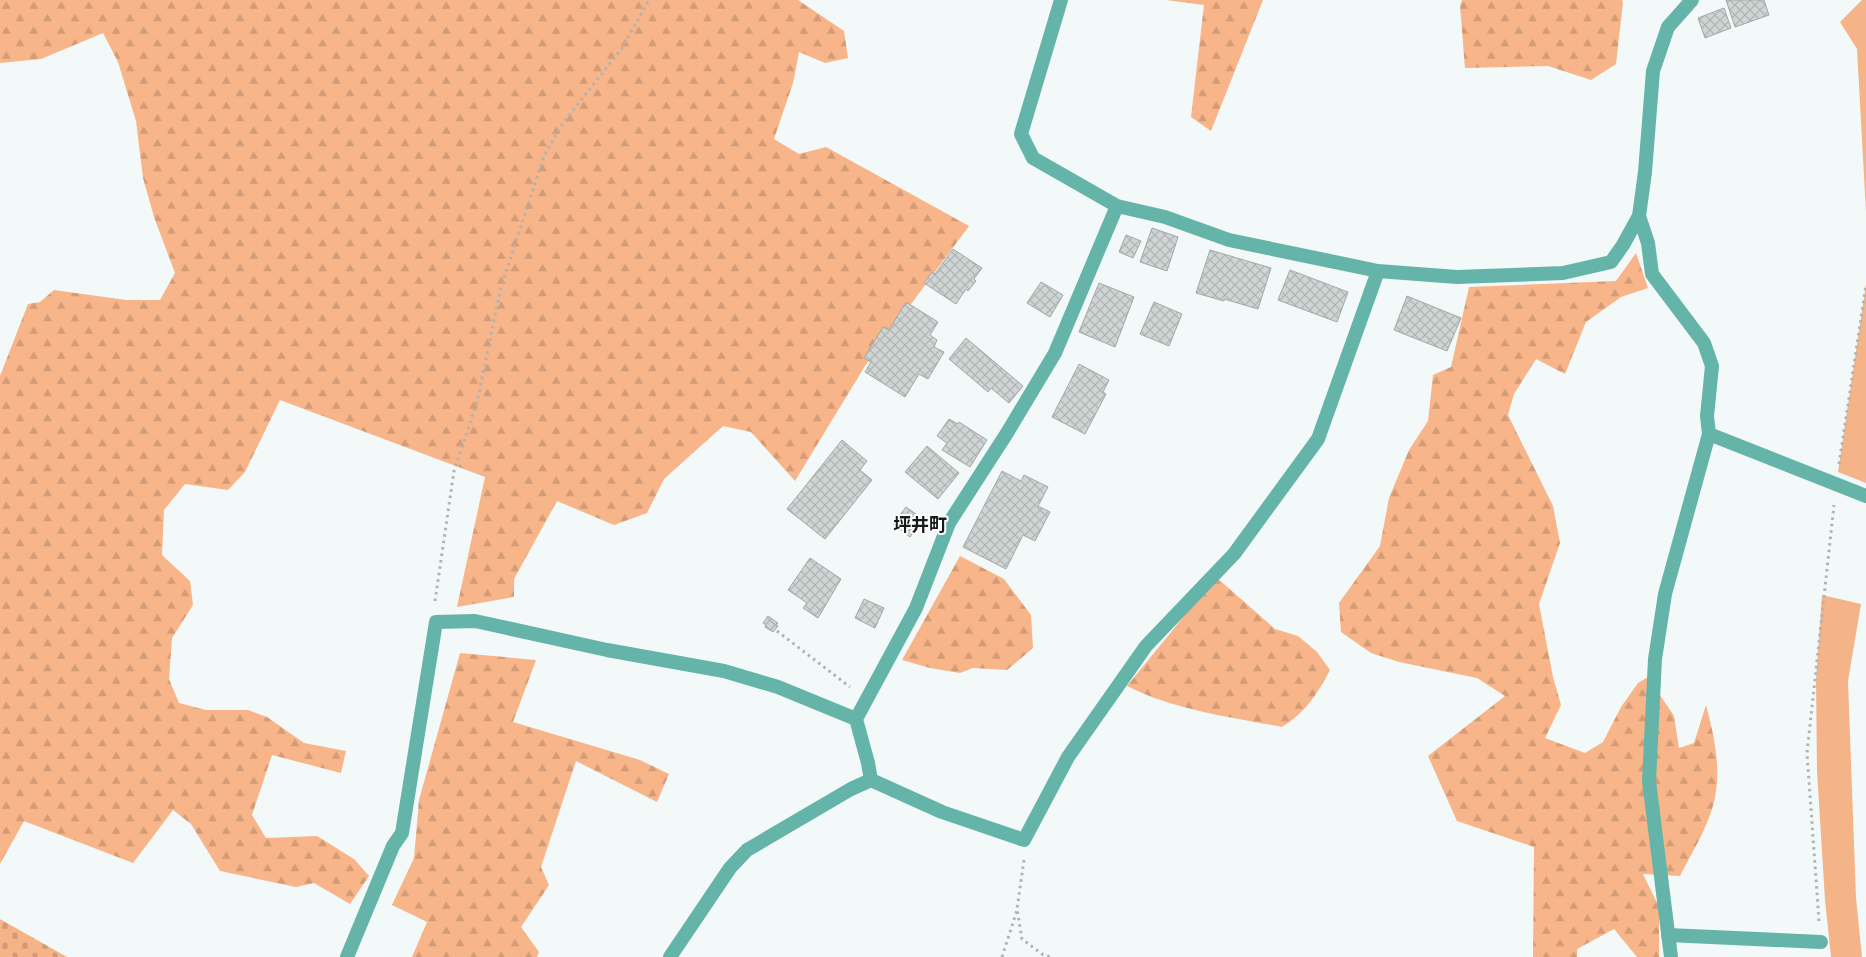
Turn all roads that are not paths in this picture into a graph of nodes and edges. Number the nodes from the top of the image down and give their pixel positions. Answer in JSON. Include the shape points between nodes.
{"nodes":[{"id":1,"x":1061,"y":0,"type":"edge"},
{"id":2,"x":1692,"y":0,"type":"edge"},
{"id":3,"x":1117,"y":206,"type":"junction"},
{"id":4,"x":1638,"y":216,"type":"junction"},
{"id":5,"x":1378,"y":271,"type":"junction"},
{"id":6,"x":1709,"y":434,"type":"junction"},
{"id":7,"x":1866,"y":496,"type":"edge"},
{"id":8,"x":856,"y":719,"type":"junction"},
{"id":9,"x":871,"y":780,"type":"junction"},
{"id":10,"x":1668,"y":935,"type":"junction"},
{"id":11,"x":1821,"y":942,"type":"road end"},
{"id":12,"x":347,"y":957,"type":"edge"},
{"id":13,"x":670,"y":957,"type":"edge"},
{"id":14,"x":1671,"y":957,"type":"edge"}],
"edges":[{"from":1,"to":3,"type":"street","via":[[1021,134],[1033,158]]},
{"from":2,"to":4,"type":"street","via":[[1668,27],[1653,71]]},
{"from":3,"to":5,"type":"street","via":[[1165,216],[1229,240]]},
{"from":3,"to":8,"type":"street","via":[[1055,353],[949,523],[916,608]]},
{"from":4,"to":5,"type":"street","via":[[1611,262],[1563,273],[1457,277]]},
{"from":4,"to":6,"type":"street","via":[[1648,243],[1652,274],[1704,343],[1712,366]]},
{"from":5,"to":9,"type":"street","via":[[1318,439],[1234,554],[1146,646],[1068,757],[1024,840],[942,812]]},
{"from":6,"to":7,"type":"street"},
{"from":6,"to":10,"type":"street","via":[[1665,594],[1655,659],[1649,781]]},
{"from":8,"to":9,"type":"street"},
{"from":8,"to":12,"type":"street","via":[[778,687],[724,672],[475,621],[436,622],[402,833]]},
{"from":9,"to":13,"type":"street","via":[[746,850],[730,868]]},
{"from":10,"to":11,"type":"street"},
{"from":10,"to":14,"type":"street"}]}
